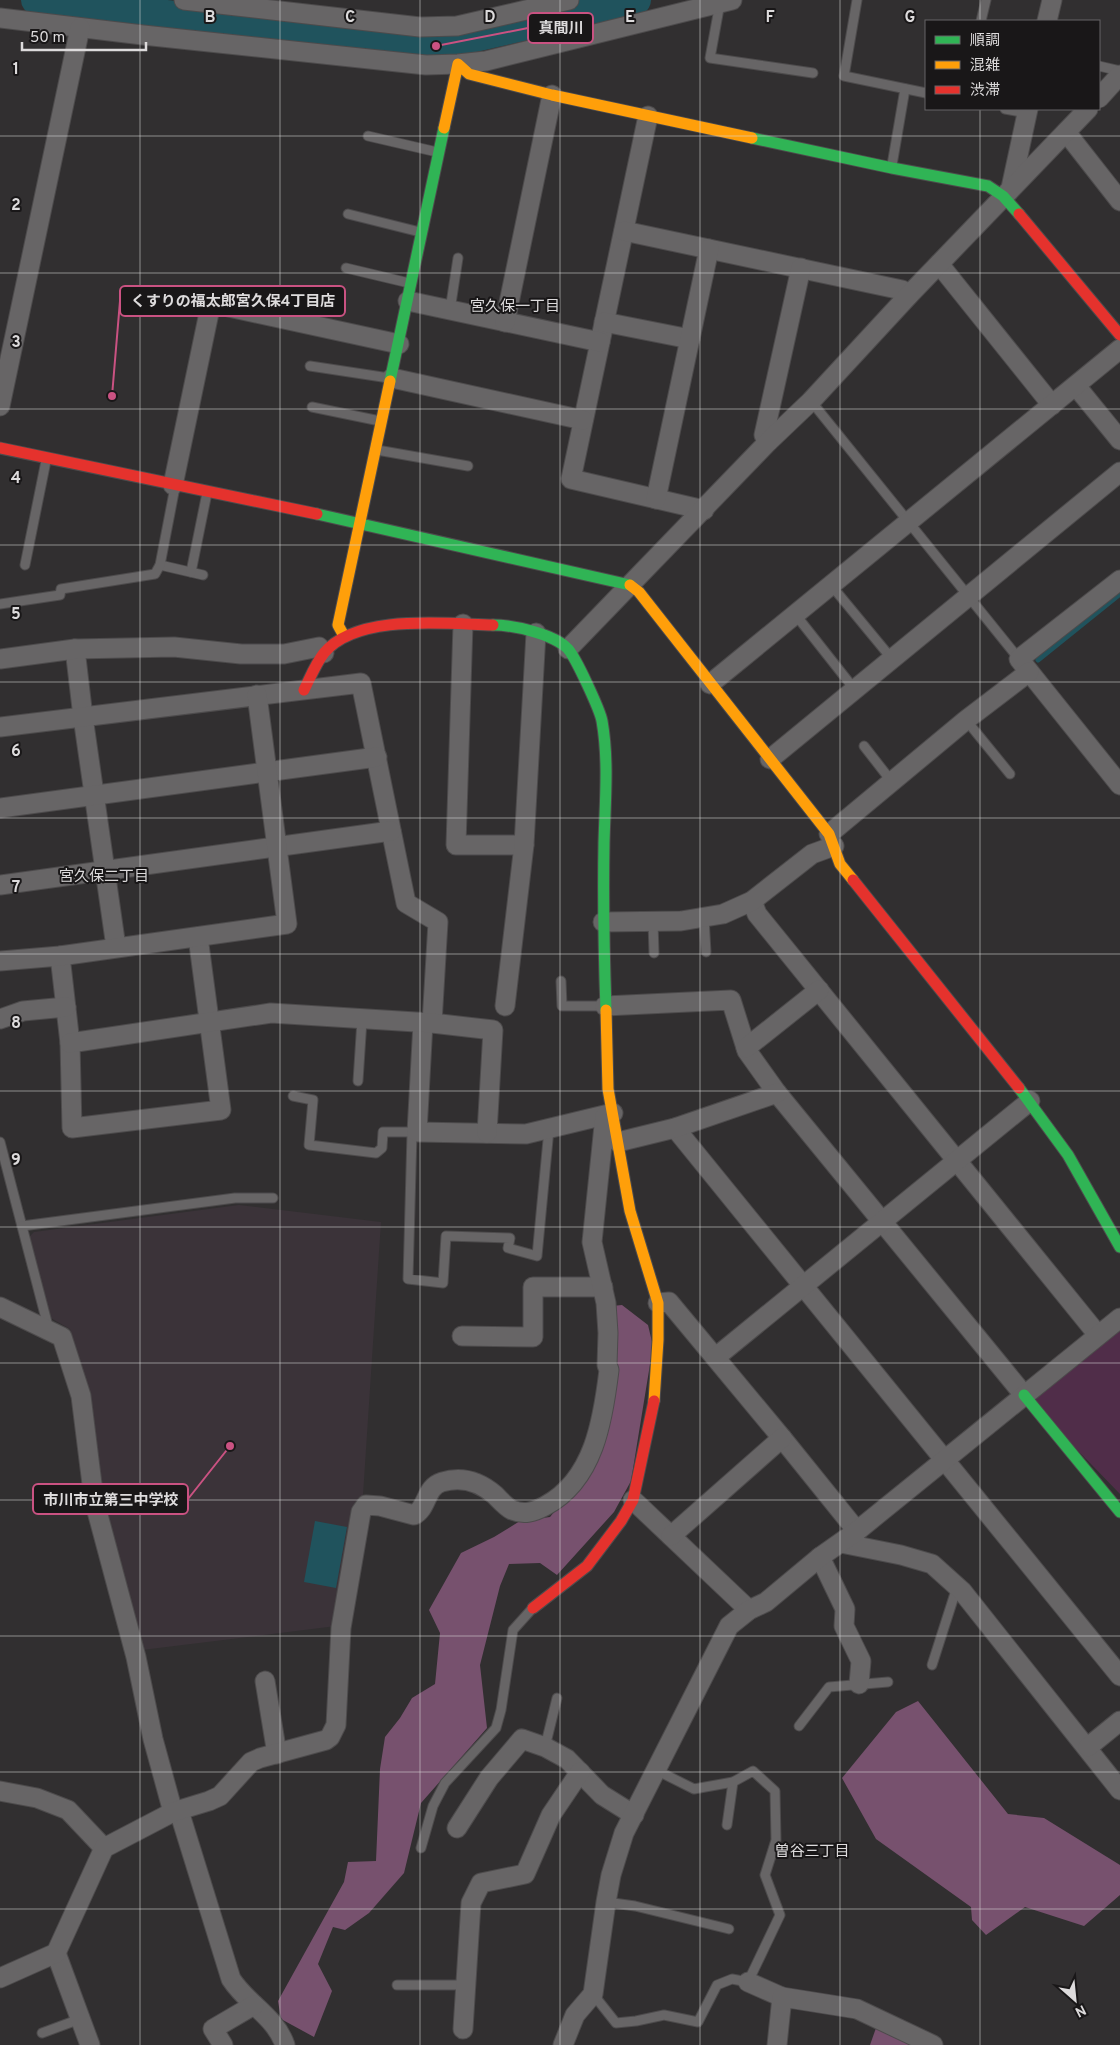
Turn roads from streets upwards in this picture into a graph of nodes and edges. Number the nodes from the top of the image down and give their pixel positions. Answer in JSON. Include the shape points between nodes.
{"nodes":[{"id":1,"x":184,"y":0,"type":"edge"},
{"id":2,"x":569,"y":0,"type":"edge"},
{"id":3,"x":1052,"y":0,"type":"edge"},
{"id":4,"x":726,"y":2,"type":"edge"},
{"id":5,"x":0,"y":18,"type":"edge"},
{"id":6,"x":1047,"y":20,"type":"edge"},
{"id":7,"x":80,"y":28,"type":"junction"},
{"id":8,"x":458,"y":64,"type":"junction"},
{"id":9,"x":1120,"y":76,"type":"edge"},
{"id":10,"x":552,"y":95,"type":"junction"},
{"id":11,"x":1100,"y":97,"type":"edge"},
{"id":12,"x":1087,"y":110,"type":"edge"},
{"id":13,"x":1027,"y":111,"type":"edge"},
{"id":14,"x":648,"y":116,"type":"junction"},
{"id":15,"x":1066,"y":132,"type":"junction"},
{"id":16,"x":1007,"y":192,"type":"junction"},
{"id":17,"x":1118,"y":194,"type":"edge"},
{"id":18,"x":624,"y":231,"type":"junction"},
{"id":19,"x":709,"y":249,"type":"junction"},
{"id":20,"x":939,"y":264,"type":"junction"},
{"id":21,"x":801,"y":268,"type":"junction"},
{"id":22,"x":410,"y":292,"type":"junction"},
{"id":23,"x":909,"y":296,"type":"junction"},
{"id":24,"x":504,"y":322,"type":"junction"},
{"id":25,"x":604,"y":322,"type":"junction"},
{"id":26,"x":1120,"y":335,"type":"edge"},
{"id":27,"x":690,"y":339,"type":"junction"},
{"id":28,"x":600,"y":342,"type":"junction"},
{"id":29,"x":399,"y":344,"type":"junction"},
{"id":30,"x":1120,"y":349,"type":"edge"},
{"id":31,"x":392,"y":378,"type":"junction"},
{"id":32,"x":1076,"y":386,"type":"junction"},
{"id":33,"x":1052,"y":405,"type":"junction"},
{"id":34,"x":0,"y":406,"type":"edge"},
{"id":35,"x":583,"y":420,"type":"junction"},
{"id":36,"x":1120,"y":440,"type":"edge"},
{"id":37,"x":768,"y":442,"type":"junction"},
{"id":38,"x":0,"y":448,"type":"edge"},
{"id":39,"x":1120,"y":472,"type":"edge"},
{"id":40,"x":174,"y":486,"type":"junction"},
{"id":41,"x":656,"y":499,"type":"junction"},
{"id":42,"x":704,"y":510,"type":"junction"},
{"id":43,"x":359,"y":523,"type":"junction"},
{"id":44,"x":630,"y":585,"type":"junction"},
{"id":45,"x":1119,"y":585,"type":"edge"},
{"id":46,"x":463,"y":624,"type":"junction"},
{"id":47,"x":536,"y":633,"type":"junction"},
{"id":48,"x":344,"y":636,"type":"junction"},
{"id":49,"x":75,"y":649,"type":"junction"},
{"id":50,"x":568,"y":649,"type":"junction"},
{"id":51,"x":324,"y":653,"type":"junction"},
{"id":52,"x":0,"y":659,"type":"edge"},
{"id":53,"x":1024,"y":665,"type":"junction"},
{"id":54,"x":710,"y":684,"type":"junction"},
{"id":55,"x":304,"y":690,"type":"junction"},
{"id":56,"x":257,"y":695,"type":"junction"},
{"id":57,"x":83,"y":717,"type":"junction"},
{"id":58,"x":0,"y":727,"type":"edge"},
{"id":59,"x":377,"y":757,"type":"junction"},
{"id":60,"x":770,"y":759,"type":"junction"},
{"id":61,"x":267,"y":772,"type":"junction"},
{"id":62,"x":1120,"y":784,"type":"edge"},
{"id":63,"x":94,"y":795,"type":"junction"},
{"id":64,"x":0,"y":808,"type":"edge"},
{"id":65,"x":391,"y":831,"type":"junction"},
{"id":66,"x":831,"y":840,"type":"junction"},
{"id":67,"x":524,"y":845,"type":"junction"},
{"id":68,"x":276,"y":847,"type":"junction"},
{"id":69,"x":104,"y":872,"type":"junction"},
{"id":70,"x":0,"y":885,"type":"edge"},
{"id":71,"x":752,"y":902,"type":"junction"},
{"id":72,"x":603,"y":922,"type":"junction"},
{"id":73,"x":198,"y":937,"type":"junction"},
{"id":74,"x":116,"y":948,"type":"junction"},
{"id":75,"x":60,"y":956,"type":"junction"},
{"id":76,"x":0,"y":962,"type":"edge"},
{"id":77,"x":819,"y":990,"type":"junction"},
{"id":78,"x":505,"y":1006,"type":"dead end"},
{"id":79,"x":605,"y":1006,"type":"junction"},
{"id":80,"x":66,"y":1007,"type":"junction"},
{"id":81,"x":0,"y":1019,"type":"edge"},
{"id":82,"x":210,"y":1023,"type":"junction"},
{"id":83,"x":427,"y":1023,"type":"junction"},
{"id":84,"x":70,"y":1043,"type":"junction"},
{"id":85,"x":746,"y":1048,"type":"junction"},
{"id":86,"x":777,"y":1093,"type":"junction"},
{"id":87,"x":1030,"y":1101,"type":"junction"},
{"id":88,"x":609,"y":1114,"type":"junction"},
{"id":89,"x":675,"y":1128,"type":"junction"},
{"id":90,"x":486,"y":1133,"type":"junction"},
{"id":91,"x":618,"y":1142,"type":"junction"},
{"id":92,"x":958,"y":1160,"type":"junction"},
{"id":93,"x":882,"y":1222,"type":"junction"},
{"id":94,"x":1120,"y":1246,"type":"edge"},
{"id":95,"x":804,"y":1286,"type":"junction"},
{"id":96,"x":603,"y":1287,"type":"junction"},
{"id":97,"x":658,"y":1303,"type":"junction"},
{"id":98,"x":0,"y":1307,"type":"edge"},
{"id":99,"x":1120,"y":1318,"type":"edge"},
{"id":100,"x":1098,"y":1335,"type":"junction"},
{"id":101,"x":462,"y":1336,"type":"dead end"},
{"id":102,"x":716,"y":1357,"type":"junction"},
{"id":103,"x":1024,"y":1395,"type":"junction"},
{"id":104,"x":782,"y":1438,"type":"junction"},
{"id":105,"x":944,"y":1460,"type":"junction"},
{"id":106,"x":633,"y":1500,"type":"junction"},
{"id":107,"x":1117,"y":1502,"type":"edge"},
{"id":108,"x":857,"y":1531,"type":"junction"},
{"id":109,"x":671,"y":1536,"type":"junction"},
{"id":110,"x":841,"y":1543,"type":"junction"},
{"id":111,"x":820,"y":1556,"type":"junction"},
{"id":112,"x":533,"y":1608,"type":"road end"},
{"id":113,"x":749,"y":1610,"type":"junction"},
{"id":114,"x":1120,"y":1676,"type":"edge"},
{"id":115,"x":265,"y":1682,"type":"dead end"},
{"id":116,"x":859,"y":1684,"type":"road end"},
{"id":117,"x":1120,"y":1721,"type":"edge"},
{"id":118,"x":1088,"y":1747,"type":"junction"},
{"id":119,"x":277,"y":1754,"type":"junction"},
{"id":120,"x":580,"y":1772,"type":"junction"},
{"id":121,"x":1120,"y":1790,"type":"edge"},
{"id":122,"x":0,"y":1791,"type":"edge"},
{"id":123,"x":176,"y":1812,"type":"junction"},
{"id":124,"x":634,"y":1815,"type":"junction"},
{"id":125,"x":457,"y":1828,"type":"dead end"},
{"id":126,"x":104,"y":1848,"type":"junction"},
{"id":127,"x":56,"y":1953,"type":"junction"},
{"id":128,"x":0,"y":1978,"type":"edge"},
{"id":129,"x":748,"y":1982,"type":"road end"},
{"id":130,"x":782,"y":1996,"type":"junction"},
{"id":131,"x":254,"y":2005,"type":"junction"},
{"id":132,"x":464,"y":2029,"type":"dead end"},
{"id":133,"x":90,"y":2045,"type":"edge"},
{"id":134,"x":223,"y":2045,"type":"edge"},
{"id":135,"x":285,"y":2045,"type":"edge"},
{"id":136,"x":563,"y":2045,"type":"edge"},
{"id":137,"x":777,"y":2045,"type":"edge"},
{"id":138,"x":933,"y":2045,"type":"edge"}],
"edges":[{"from":1,"to":2,"type":"street","via":[[420,27],[457,26]]},
{"from":3,"to":6,"type":"street"},
{"from":4,"to":8,"type":"street","via":[[486,61]]},
{"from":5,"to":7,"type":"street"},
{"from":7,"to":8,"type":"street","via":[[426,65]]},
{"from":7,"to":34,"type":"street"},
{"from":8,"to":10,"type":"street","via":[[469,74]]},
{"from":8,"to":22,"type":"street"},
{"from":9,"to":11,"type":"street"},
{"from":10,"to":14,"type":"street"},
{"from":10,"to":24,"type":"street"},
{"from":12,"to":15,"type":"street"},
{"from":13,"to":16,"type":"street"},
{"from":14,"to":16,"type":"street"},
{"from":14,"to":18,"type":"street"},
{"from":15,"to":16,"type":"street"},
{"from":15,"to":17,"type":"street"},
{"from":16,"to":20,"type":"street"},
{"from":16,"to":26,"type":"street"},
{"from":18,"to":19,"type":"street"},
{"from":18,"to":25,"type":"street"},
{"from":19,"to":21,"type":"street"},
{"from":19,"to":27,"type":"street"},
{"from":20,"to":23,"type":"street"},
{"from":20,"to":33,"type":"street"},
{"from":21,"to":23,"type":"street","via":[[902,290]]},
{"from":21,"to":37,"type":"street","via":[[764,435]]},
{"from":22,"to":24,"type":"street","via":[[450,310]]},
{"from":22,"to":29,"type":"street"},
{"from":23,"to":37,"type":"street"},
{"from":24,"to":28,"type":"street"},
{"from":25,"to":27,"type":"street"},
{"from":25,"to":28,"type":"street"},
{"from":27,"to":41,"type":"street"},
{"from":28,"to":35,"type":"street"},
{"from":29,"to":31,"type":"street"},
{"from":29,"to":40,"type":"street","via":[[216,304],[210,308]]},
{"from":30,"to":32,"type":"street"},
{"from":31,"to":35,"type":"street"},
{"from":31,"to":43,"type":"street"},
{"from":32,"to":33,"type":"street"},
{"from":32,"to":36,"type":"street"},
{"from":33,"to":54,"type":"street"},
{"from":35,"to":41,"type":"street","via":[[571,479]]},
{"from":37,"to":42,"type":"street"},
{"from":38,"to":40,"type":"street"},
{"from":39,"to":60,"type":"street"},
{"from":40,"to":43,"type":"street"},
{"from":41,"to":42,"type":"street"},
{"from":42,"to":44,"type":"street"},
{"from":43,"to":44,"type":"street"},
{"from":43,"to":48,"type":"street","via":[[338,624]]},
{"from":44,"to":50,"type":"street"},
{"from":44,"to":54,"type":"street","via":[[639,592]]},
{"from":45,"to":53,"type":"street","via":[[1070,618]]},
{"from":46,"to":47,"type":"street","via":[[497,625]]},
{"from":46,"to":48,"type":"street","via":[[406,623]]},
{"from":46,"to":67,"type":"street","via":[[456,845]]},
{"from":47,"to":50,"type":"street"},
{"from":47,"to":67,"type":"street"},
{"from":48,"to":51,"type":"street"},
{"from":49,"to":51,"type":"street","via":[[174,647],[284,654],[319,647]]},
{"from":49,"to":52,"type":"street"},
{"from":49,"to":57,"type":"street"},
{"from":50,"to":72,"type":"street","via":[[602,718],[606,754]]},
{"from":51,"to":55,"type":"street"},
{"from":53,"to":62,"type":"street"},
{"from":53,"to":66,"type":"street"},
{"from":54,"to":60,"type":"street"},
{"from":55,"to":56,"type":"street"},
{"from":55,"to":59,"type":"street","via":[[361,683]]},
{"from":56,"to":57,"type":"street"},
{"from":56,"to":61,"type":"street"},
{"from":57,"to":58,"type":"street"},
{"from":57,"to":63,"type":"street"},
{"from":59,"to":61,"type":"street"},
{"from":59,"to":65,"type":"street"},
{"from":60,"to":66,"type":"street"},
{"from":61,"to":63,"type":"street"},
{"from":61,"to":68,"type":"street"},
{"from":63,"to":64,"type":"street"},
{"from":63,"to":69,"type":"street"},
{"from":65,"to":68,"type":"street"},
{"from":65,"to":83,"type":"street","via":[[406,903],[438,922]]},
{"from":66,"to":71,"type":"street"},
{"from":66,"to":87,"type":"street","via":[[840,864]]},
{"from":67,"to":78,"type":"street"},
{"from":68,"to":69,"type":"street"},
{"from":68,"to":73,"type":"street","via":[[287,924]]},
{"from":69,"to":70,"type":"street"},
{"from":69,"to":74,"type":"street"},
{"from":71,"to":72,"type":"street","via":[[723,914],[681,921]]},
{"from":71,"to":77,"type":"street","via":[[757,914]]},
{"from":72,"to":79,"type":"street"},
{"from":73,"to":74,"type":"street"},
{"from":73,"to":82,"type":"street"},
{"from":74,"to":75,"type":"street"},
{"from":75,"to":76,"type":"street"},
{"from":75,"to":80,"type":"street"},
{"from":77,"to":85,"type":"street"},
{"from":77,"to":92,"type":"street"},
{"from":79,"to":85,"type":"street","via":[[731,1000]]},
{"from":79,"to":88,"type":"street"},
{"from":80,"to":81,"type":"street","via":[[23,1011]]},
{"from":80,"to":84,"type":"street"},
{"from":82,"to":83,"type":"street","via":[[271,1013]]},
{"from":82,"to":84,"type":"street"},
{"from":82,"to":84,"type":"street","via":[[221,1110],[72,1128]]},
{"from":83,"to":90,"type":"street","via":[[493,1030]]},
{"from":83,"to":90,"type":"street","via":[[415,1132]]},
{"from":85,"to":86,"type":"street"},
{"from":86,"to":89,"type":"street"},
{"from":86,"to":93,"type":"street"},
{"from":87,"to":92,"type":"street"},
{"from":87,"to":94,"type":"street","via":[[1068,1155]]},
{"from":88,"to":90,"type":"street","via":[[526,1134]]},
{"from":88,"to":91,"type":"street"},
{"from":88,"to":96,"type":"street","via":[[592,1242]]},
{"from":89,"to":91,"type":"street"},
{"from":89,"to":95,"type":"street"},
{"from":91,"to":97,"type":"street","via":[[630,1211]]},
{"from":92,"to":93,"type":"street"},
{"from":92,"to":100,"type":"street"},
{"from":93,"to":95,"type":"street"},
{"from":93,"to":103,"type":"street"},
{"from":95,"to":102,"type":"street"},
{"from":95,"to":105,"type":"street"},
{"from":96,"to":101,"type":"street","via":[[533,1287],[533,1337]]},
{"from":96,"to":119,"type":"street","via":[[608,1379],[600,1428],[578,1477],[564,1493],[534,1512],[511,1509],[487,1488],[470,1481],[434,1485],[419,1513],[414,1516],[366,1505],[361,1512],[341,1628],[336,1725],[326,1740]]},
{"from":97,"to":102,"type":"street","via":[[669,1302]]},
{"from":97,"to":106,"type":"street","via":[[652,1408]]},
{"from":98,"to":123,"type":"street","via":[[62,1337],[81,1396],[94,1500],[136,1657],[153,1739]]},
{"from":99,"to":100,"type":"street"},
{"from":100,"to":103,"type":"street"},
{"from":102,"to":104,"type":"street"},
{"from":103,"to":105,"type":"street"},
{"from":103,"to":107,"type":"street"},
{"from":104,"to":108,"type":"street"},
{"from":104,"to":109,"type":"street"},
{"from":105,"to":108,"type":"street"},
{"from":105,"to":114,"type":"street"},
{"from":106,"to":109,"type":"street"},
{"from":106,"to":112,"type":"street","via":[[587,1566]]},
{"from":108,"to":110,"type":"street"},
{"from":109,"to":113,"type":"street"},
{"from":110,"to":111,"type":"street"},
{"from":110,"to":118,"type":"street","via":[[932,1564],[957,1586]]},
{"from":111,"to":113,"type":"street","via":[[766,1602]]},
{"from":111,"to":116,"type":"street","via":[[844,1609],[844,1626],[861,1661]]},
{"from":113,"to":124,"type":"street","via":[[729,1626]]},
{"from":115,"to":119,"type":"street"},
{"from":117,"to":118,"type":"street"},
{"from":118,"to":121,"type":"street"},
{"from":119,"to":123,"type":"street","via":[[251,1762],[220,1796]]},
{"from":120,"to":124,"type":"street","via":[[602,1795]]},
{"from":120,"to":125,"type":"street","via":[[568,1760],[522,1739],[489,1778]]},
{"from":120,"to":132,"type":"street","via":[[551,1816],[526,1874],[481,1883],[472,1903]]},
{"from":122,"to":126,"type":"street","via":[[36,1798],[68,1810]]},
{"from":123,"to":126,"type":"street"},
{"from":123,"to":131,"type":"street","via":[[231,1979],[240,1993]]},
{"from":124,"to":136,"type":"street","via":[[611,1874],[593,1994],[575,2015]]},
{"from":126,"to":127,"type":"street"},
{"from":127,"to":128,"type":"street"},
{"from":127,"to":133,"type":"street"},
{"from":129,"to":130,"type":"street"},
{"from":130,"to":137,"type":"street"},
{"from":130,"to":138,"type":"street","via":[[857,2009]]},
{"from":131,"to":134,"type":"street","via":[[213,2029]]},
{"from":131,"to":135,"type":"street","via":[[280,2032]]}]}
